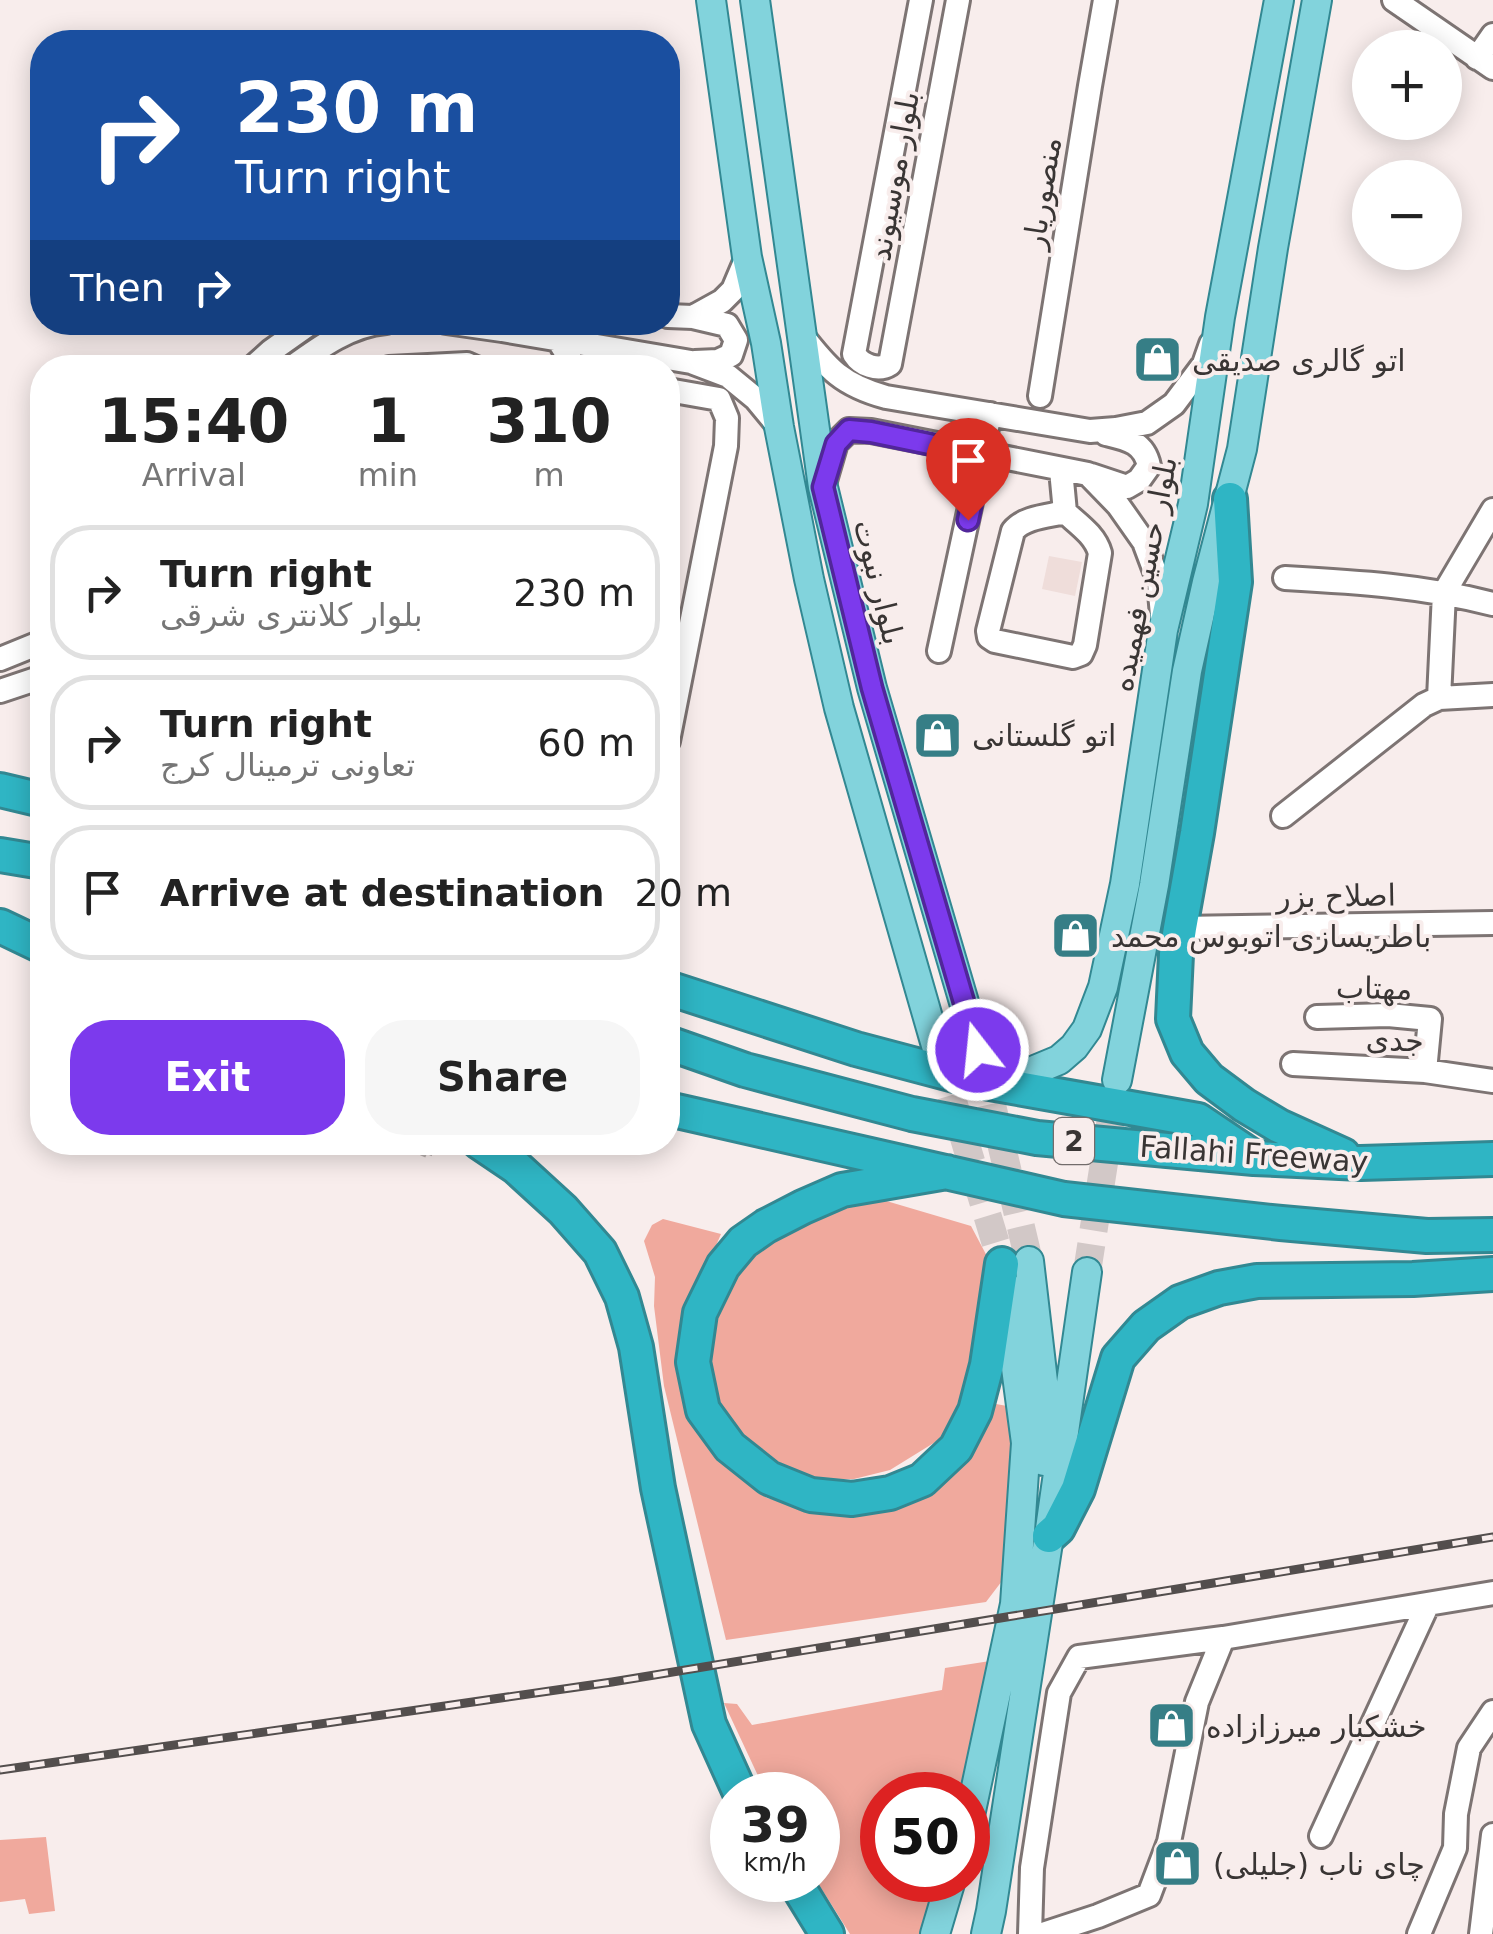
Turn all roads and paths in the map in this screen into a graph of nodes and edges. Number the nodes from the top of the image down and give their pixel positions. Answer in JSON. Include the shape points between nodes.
{"nodes":[{"id":1,"x":711,"y":0,"type":"edge"},
{"id":2,"x":755,"y":0,"type":"edge"},
{"id":3,"x":921,"y":0,"type":"edge"},
{"id":4,"x":958,"y":0,"type":"edge"},
{"id":5,"x":1106,"y":0,"type":"edge"},
{"id":6,"x":1278,"y":0,"type":"edge"},
{"id":7,"x":1318,"y":0,"type":"edge"},
{"id":8,"x":1394,"y":0,"type":"edge"},
{"id":9,"x":1493,"y":34,"type":"edge"},
{"id":10,"x":1485,"y":63,"type":"edge"},
{"id":11,"x":747,"y":257,"type":"junction"},
{"id":12,"x":1220,"y":316,"type":"junction"},
{"id":13,"x":680,"y":317,"type":"edge"},
{"id":14,"x":693,"y":318,"type":"junction"},
{"id":15,"x":800,"y":333,"type":"junction"},
{"id":16,"x":294,"y":335,"type":"edge"},
{"id":17,"x":344,"y":335,"type":"edge"},
{"id":18,"x":491,"y":335,"type":"edge"},
{"id":19,"x":267,"y":355,"type":"edge"},
{"id":20,"x":310,"y":355,"type":"edge"},
{"id":21,"x":561,"y":355,"type":"edge"},
{"id":22,"x":680,"y":362,"type":"edge"},
{"id":23,"x":691,"y":362,"type":"junction"},
{"id":24,"x":680,"y":392,"type":"edge"},
{"id":25,"x":1040,"y":396,"type":"dead end"},
{"id":26,"x":990,"y":414,"type":"junction"},
{"id":27,"x":779,"y":427,"type":"junction"},
{"id":28,"x":1090,"y":431,"type":"junction"},
{"id":29,"x":982,"y":455,"type":"junction"},
{"id":30,"x":1060,"y":470,"type":"junction"},
{"id":31,"x":1088,"y":474,"type":"junction"},
{"id":32,"x":823,"y":487,"type":"junction"},
{"id":33,"x":1230,"y":499,"type":"junction"},
{"id":34,"x":1493,"y":510,"type":"edge"},
{"id":35,"x":1066,"y":512,"type":"junction"},
{"id":36,"x":1285,"y":578,"type":"dead end"},
{"id":37,"x":1444,"y":593,"type":"junction"},
{"id":38,"x":1493,"y":604,"type":"edge"},
{"id":39,"x":1163,"y":630,"type":"junction"},
{"id":40,"x":30,"y":647,"type":"edge"},
{"id":41,"x":940,"y":651,"type":"dead end"},
{"id":42,"x":0,"y":659,"type":"edge"},
{"id":43,"x":680,"y":680,"type":"edge"},
{"id":44,"x":30,"y":685,"type":"edge"},
{"id":45,"x":0,"y":691,"type":"edge"},
{"id":46,"x":1493,"y":695,"type":"edge"},
{"id":47,"x":1438,"y":698,"type":"junction"},
{"id":48,"x":0,"y":790,"type":"edge"},
{"id":49,"x":30,"y":797,"type":"edge"},
{"id":50,"x":1283,"y":816,"type":"dead end"},
{"id":51,"x":0,"y":854,"type":"edge"},
{"id":52,"x":30,"y":860,"type":"edge"},
{"id":53,"x":0,"y":923,"type":"edge"},
{"id":54,"x":1493,"y":923,"type":"edge"},
{"id":55,"x":30,"y":928,"type":"edge"},
{"id":56,"x":1180,"y":928,"type":"junction"},
{"id":57,"x":30,"y":939,"type":"edge"},
{"id":58,"x":680,"y":992,"type":"edge"},
{"id":59,"x":1318,"y":1017,"type":"dead end"},
{"id":60,"x":680,"y":1047,"type":"edge"},
{"id":61,"x":937,"y":1049,"type":"tunnel mouth"},
{"id":62,"x":1294,"y":1064,"type":"dead end"},
{"id":63,"x":976,"y":1065,"type":"junction"},
{"id":64,"x":1424,"y":1071,"type":"junction"},
{"id":65,"x":1117,"y":1080,"type":"tunnel mouth"},
{"id":66,"x":1493,"y":1081,"type":"edge"},
{"id":67,"x":680,"y":1112,"type":"edge"},
{"id":68,"x":498,"y":1155,"type":"edge"},
{"id":69,"x":1254,"y":1158,"type":"junction"},
{"id":70,"x":1493,"y":1159,"type":"edge"},
{"id":71,"x":1361,"y":1163,"type":"junction"},
{"id":72,"x":948,"y":1172,"type":"junction"},
{"id":73,"x":1493,"y":1235,"type":"edge"},
{"id":74,"x":1016,"y":1263,"type":"junction"},
{"id":75,"x":1086,"y":1272,"type":"tunnel mouth"},
{"id":76,"x":1493,"y":1274,"type":"edge"},
{"id":77,"x":1049,"y":1536,"type":"junction"},
{"id":78,"x":1493,"y":1593,"type":"edge"},
{"id":79,"x":1428,"y":1604,"type":"junction"},
{"id":80,"x":1224,"y":1638,"type":"junction"},
{"id":81,"x":1493,"y":1712,"type":"edge"},
{"id":82,"x":730,"y":1772,"type":"edge"},
{"id":83,"x":979,"y":1772,"type":"edge"},
{"id":84,"x":1321,"y":1836,"type":"dead end"},
{"id":85,"x":1493,"y":1839,"type":"edge"},
{"id":86,"x":807,"y":1902,"type":"edge"},
{"id":87,"x":946,"y":1902,"type":"edge"},
{"id":88,"x":951,"y":1902,"type":"edge"},
{"id":89,"x":989,"y":1926,"type":"edge"},
{"id":90,"x":826,"y":1934,"type":"edge"},
{"id":91,"x":935,"y":1934,"type":"edge"},
{"id":92,"x":947,"y":1934,"type":"edge"},
{"id":93,"x":1030,"y":1934,"type":"edge"},
{"id":94,"x":1043,"y":1934,"type":"edge"},
{"id":95,"x":1419,"y":1934,"type":"edge"},
{"id":96,"x":1481,"y":1934,"type":"edge"}],
"edges":[{"from":1,"to":11,"type":"main road"},
{"from":2,"to":15,"type":"main road","name":"بلوار نبوت"},
{"from":3,"to":4,"type":"street","name":"بلوار موسیوند","via":[[854,354],[868,366],[890,364]]},
{"from":5,"to":25,"type":"street","name":"منصوریار"},
{"from":6,"to":12,"type":"main road","name":"بلوار حسین فهمیده"},
{"from":7,"to":33,"type":"main road","name":"بلوار حسین فهمیده"},
{"from":8,"to":10,"type":"street"},
{"from":9,"to":10,"type":"street"},
{"from":11,"to":14,"type":"street","via":[[733,290]]},
{"from":11,"to":27,"type":"main road"},
{"from":12,"to":28,"type":"street","via":[[1204,364],[1174,404],[1147,423]]},
{"from":12,"to":39,"type":"main road","name":"بلوار حسین فهمیده","via":[[1193,504]]},
{"from":13,"to":14,"type":"street"},
{"from":14,"to":23,"type":"street","via":[[727,325],[736,340],[731,355]]},
{"from":15,"to":26,"type":"street","via":[[825,366],[862,391]]},
{"from":15,"to":32,"type":"main road","name":"بلوار نبوت"},
{"from":16,"to":19,"type":"street"},
{"from":17,"to":20,"type":"street"},
{"from":18,"to":21,"type":"street"},
{"from":22,"to":23,"type":"street"},
{"from":23,"to":27,"type":"street","via":[[728,376]]},
{"from":24,"to":43,"type":"street","via":[[719,399],[727,418]]},
{"from":26,"to":28,"type":"street"},
{"from":26,"to":29,"type":"street"},
{"from":27,"to":61,"type":"main road","via":[[839,708]]},
{"from":28,"to":31,"type":"street","via":[[1136,441],[1149,466],[1127,487]]},
{"from":29,"to":30,"type":"street"},
{"from":29,"to":32,"type":"street","via":[[849,430],[836,444]]},
{"from":29,"to":41,"type":"street"},
{"from":30,"to":31,"type":"street"},
{"from":30,"to":35,"type":"street"},
{"from":31,"to":39,"type":"street","via":[[1144,542],[1159,582]]},
{"from":32,"to":63,"type":"main road","name":"بلوار نبوت"},
{"from":33,"to":56,"type":"highway","via":[[1235,582]]},
{"from":33,"to":65,"type":"main road","name":"بلوار حسین فهمیده","via":[[1188,671]]},
{"from":34,"to":37,"type":"street"},
{"from":35,"to":35,"type":"street","via":[[1100,553],[1081,654],[995,641],[988,631],[1013,531]]},
{"from":36,"to":37,"type":"street"},
{"from":37,"to":38,"type":"street"},
{"from":37,"to":47,"type":"street"},
{"from":39,"to":63,"type":"main road","name":"بلوار حسین فهمیده","via":[[1125,884],[1103,988],[1087,1029],[1060,1060],[1030,1072]]},
{"from":40,"to":42,"type":"street"},
{"from":44,"to":45,"type":"street"},
{"from":46,"to":47,"type":"street"},
{"from":47,"to":50,"type":"street"},
{"from":48,"to":49,"type":"highway"},
{"from":51,"to":52,"type":"highway"},
{"from":53,"to":55,"type":"highway"},
{"from":53,"to":57,"type":"highway"},
{"from":54,"to":56,"type":"street","name":"اصلاح بزر"},
{"from":56,"to":71,"type":"highway","via":[[1173,1019],[1187,1053],[1208,1079],[1244,1105]]},
{"from":58,"to":63,"type":"highway","via":[[856,1049]]},
{"from":59,"to":64,"type":"street","name":"مهتاب","via":[[1440,1019]]},
{"from":60,"to":69,"type":"highway","name":"Fallahi Freeway","number":"2","via":[[912,1114],[1037,1138]]},
{"from":62,"to":64,"type":"street","name":"جدی"},
{"from":63,"to":69,"type":"highway","via":[[1198,1120]]},
{"from":64,"to":66,"type":"street","name":"جدی"},
{"from":67,"to":72,"type":"highway","name":"Fallahi Freeway","number":"2"},
{"from":68,"to":82,"type":"highway","via":[[600,1252],[622,1297],[709,1724]]},
{"from":69,"to":71,"type":"highway","name":"Fallahi Freeway","number":"2"},
{"from":70,"to":71,"type":"highway","name":"Fallahi Freeway","number":"2"},
{"from":72,"to":73,"type":"highway","name":"Fallahi Freeway","number":"2","via":[[1064,1200],[1427,1236]]},
{"from":72,"to":74,"type":"highway","via":[[842,1190],[803,1206],[743,1242],[723,1266],[700,1312],[693,1362],[703,1410],[730,1447],[769,1478],[810,1495],[852,1499],[922,1480],[956,1448],[975,1411]]},
{"from":74,"to":77,"type":"main road","via":[[1046,1407],[1043,1526]]},
{"from":74,"to":83,"type":"main road","via":[[1026,1443],[1014,1604]]},
{"from":75,"to":77,"type":"main road"},
{"from":76,"to":77,"type":"highway","via":[[1258,1281],[1180,1302],[1118,1358],[1078,1490]]},
{"from":77,"to":89,"type":"main road"},
{"from":78,"to":79,"type":"street"},
{"from":79,"to":80,"type":"street"},
{"from":79,"to":84,"type":"street"},
{"from":80,"to":93,"type":"street","via":[[1079,1657],[1058,1693],[1032,1868]]},
{"from":80,"to":94,"type":"street","via":[[1197,1702],[1169,1842],[1148,1895]]},
{"from":81,"to":95,"type":"street","via":[[1469,1748],[1456,1848]]},
{"from":85,"to":96,"type":"street"},
{"from":86,"to":90,"type":"highway"},
{"from":87,"to":91,"type":"main road"},
{"from":88,"to":92,"type":"main road"}]}
